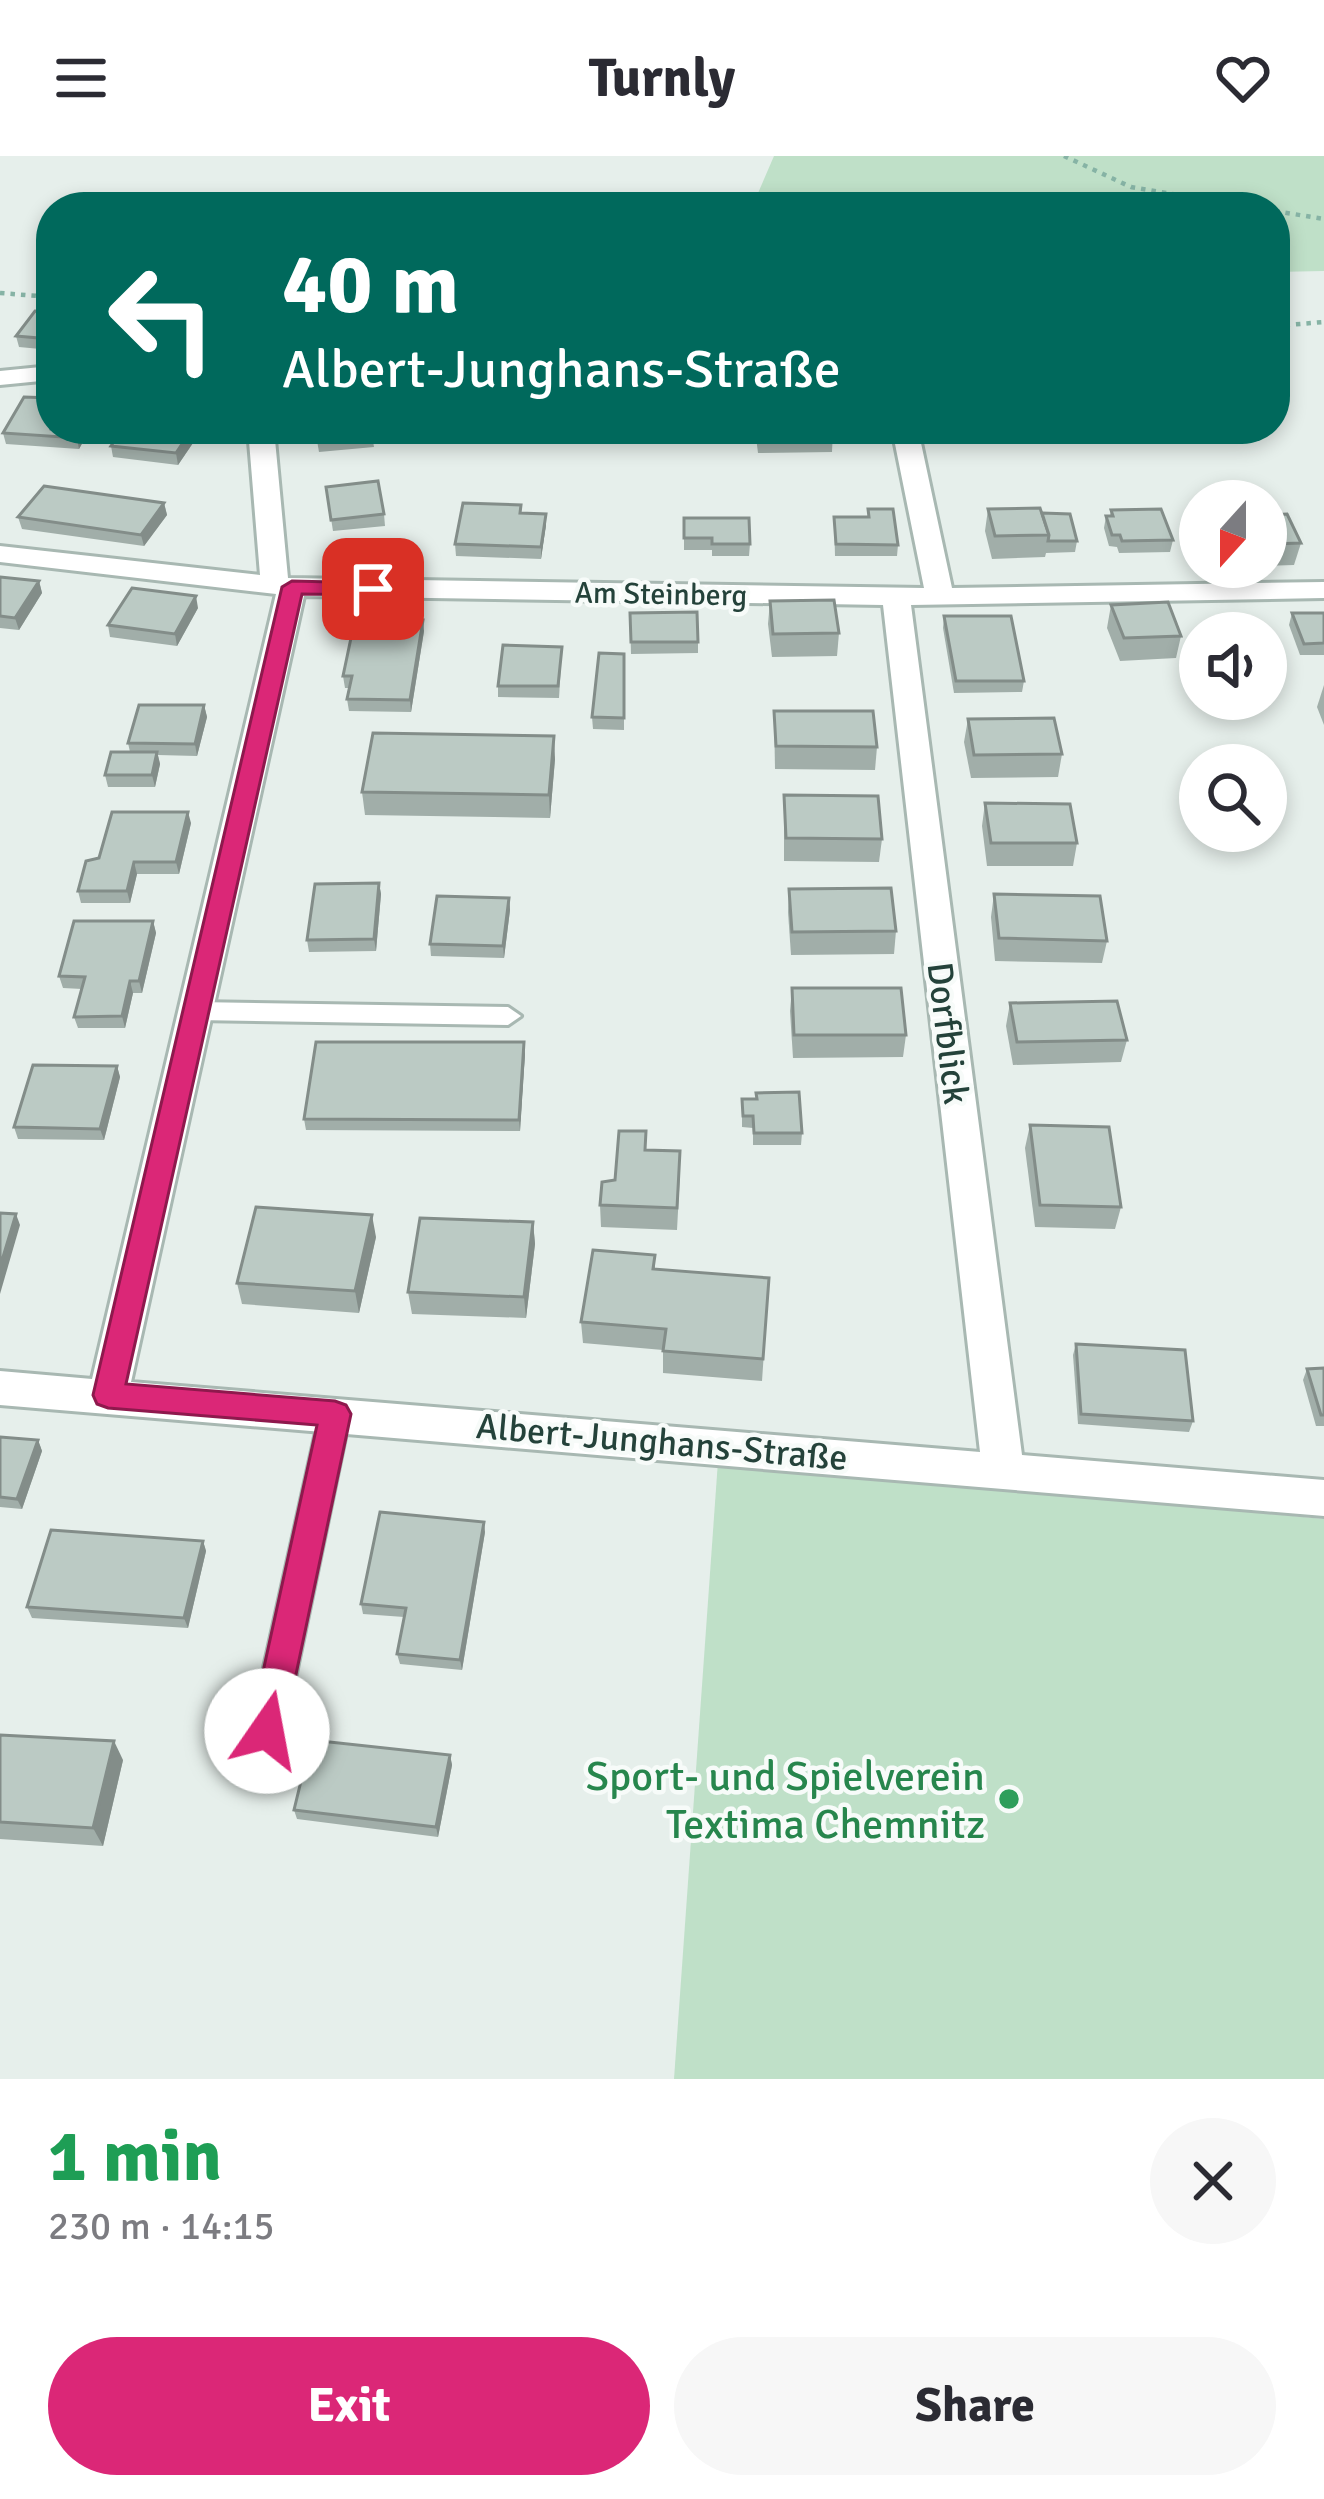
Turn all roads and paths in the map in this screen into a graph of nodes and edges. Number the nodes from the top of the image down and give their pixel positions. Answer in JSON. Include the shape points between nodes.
{"nodes":[{"id":1,"x":1064,"y":156,"type":"edge"},
{"id":2,"x":1156,"y":192,"type":"edge"},
{"id":3,"x":1290,"y":213,"type":"edge"},
{"id":4,"x":1324,"y":219,"type":"edge"},
{"id":5,"x":0,"y":293,"type":"edge"},
{"id":6,"x":36,"y":296,"type":"edge"},
{"id":7,"x":1324,"y":322,"type":"edge"},
{"id":8,"x":1290,"y":325,"type":"edge"},
{"id":9,"x":36,"y":374,"type":"edge"},
{"id":10,"x":0,"y":378,"type":"edge"},
{"id":11,"x":263,"y":444,"type":"edge"},
{"id":12,"x":908,"y":444,"type":"edge"},
{"id":13,"x":0,"y":554,"type":"edge"},
{"id":14,"x":284,"y":586,"type":"junction"},
{"id":15,"x":1324,"y":590,"type":"edge"},
{"id":16,"x":940,"y":596,"type":"junction"},
{"id":17,"x":896,"y":597,"type":"junction"},
{"id":18,"x":196,"y":1011,"type":"junction"},
{"id":19,"x":508,"y":1016,"type":"dead end"},
{"id":20,"x":0,"y":1388,"type":"edge"},
{"id":21,"x":108,"y":1395,"type":"junction"},
{"id":22,"x":335,"y":1414,"type":"junction"},
{"id":23,"x":1003,"y":1470,"type":"junction"},
{"id":24,"x":1324,"y":1498,"type":"edge"},
{"id":25,"x":267,"y":1731,"type":"dead end"}],
"edges":[{"from":1,"to":2,"type":"path"},
{"from":3,"to":4,"type":"path"},
{"from":5,"to":6,"type":"path"},
{"from":7,"to":8,"type":"path"},
{"from":9,"to":10,"type":"street"},
{"from":11,"to":14,"type":"street"},
{"from":12,"to":16,"type":"street"},
{"from":13,"to":14,"type":"street","name":"Am Steinberg"},
{"from":14,"to":17,"type":"street","name":"Am Steinberg"},
{"from":14,"to":18,"type":"street"},
{"from":15,"to":16,"type":"street","name":"Am Steinberg"},
{"from":16,"to":17,"type":"street","name":"Am Steinberg"},
{"from":17,"to":23,"type":"street","name":"Dorfblick"},
{"from":18,"to":19,"type":"lane"},
{"from":18,"to":21,"type":"street"},
{"from":20,"to":21,"type":"street","name":"Albert-Junghans-Straße"},
{"from":21,"to":22,"type":"street","name":"Albert-Junghans-Straße"},
{"from":22,"to":23,"type":"street","name":"Albert-Junghans-Straße"},
{"from":22,"to":25,"type":"lane"},
{"from":23,"to":24,"type":"street","name":"Albert-Junghans-Straße"}]}
